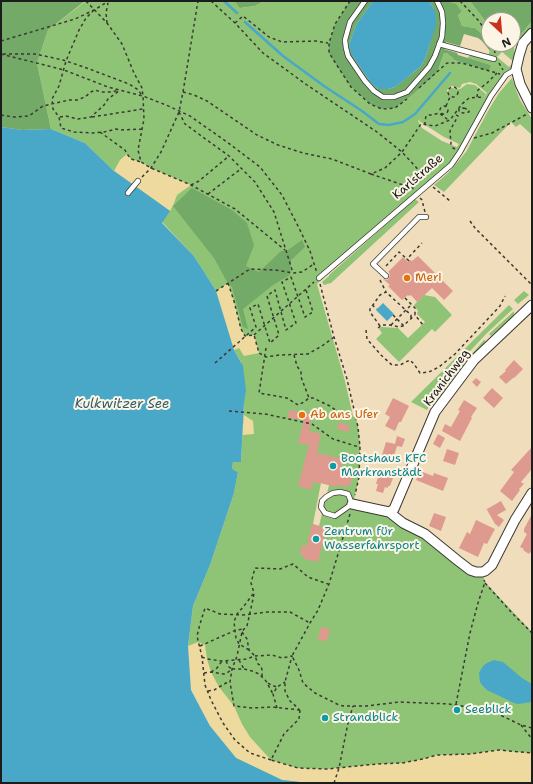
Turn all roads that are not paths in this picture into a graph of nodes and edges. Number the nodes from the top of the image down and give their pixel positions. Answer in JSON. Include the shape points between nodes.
{"nodes":[{"id":1,"x":365,"y":1,"type":"edge"},
{"id":2,"x":437,"y":1,"type":"edge"},
{"id":3,"x":532,"y":34,"type":"edge"},
{"id":4,"x":439,"y":44,"type":"junction"},
{"id":5,"x":494,"y":59,"type":"dead end"},
{"id":6,"x":516,"y":69,"type":"junction"},
{"id":7,"x":532,"y":109,"type":"edge"},
{"id":8,"x":138,"y":181,"type":"road end"},
{"id":9,"x":128,"y":193,"type":"dead end"},
{"id":10,"x":426,"y":217,"type":"road end"},
{"id":11,"x":386,"y":276,"type":"dead end"},
{"id":12,"x":319,"y":278,"type":"road end"},
{"id":13,"x":532,"y":305,"type":"edge"},
{"id":14,"x":532,"y":493,"type":"edge"},
{"id":15,"x":352,"y":504,"type":"junction"},
{"id":16,"x":389,"y":512,"type":"junction"}],
"edges":[{"from":1,"to":4,"type":"lane","via":[[350,22],[345,40],[346,48],[348,56],[365,81],[383,97],[394,97],[407,92],[430,68]]},
{"from":2,"to":4,"type":"lane","via":[[443,23]]},
{"from":3,"to":6,"type":"street","via":[[523,43]]},
{"from":4,"to":5,"type":"lane"},
{"from":6,"to":7,"type":"street"},
{"from":6,"to":12,"type":"lane","name":"Karlstraße","via":[[506,75],[491,96],[451,165]]},
{"from":8,"to":9,"type":"lane"},
{"from":10,"to":11,"type":"lane","via":[[419,217],[373,264]]},
{"from":13,"to":16,"type":"street","name":"Kranichweg","via":[[474,360],[435,412],[394,509]]},
{"from":14,"to":16,"type":"street","via":[[492,565],[482,572],[470,570],[425,534],[403,523]]},
{"from":15,"to":15,"type":"lane","via":[[348,494],[340,492],[326,497],[321,507],[325,513],[335,516]]},
{"from":15,"to":16,"type":"street"}]}
